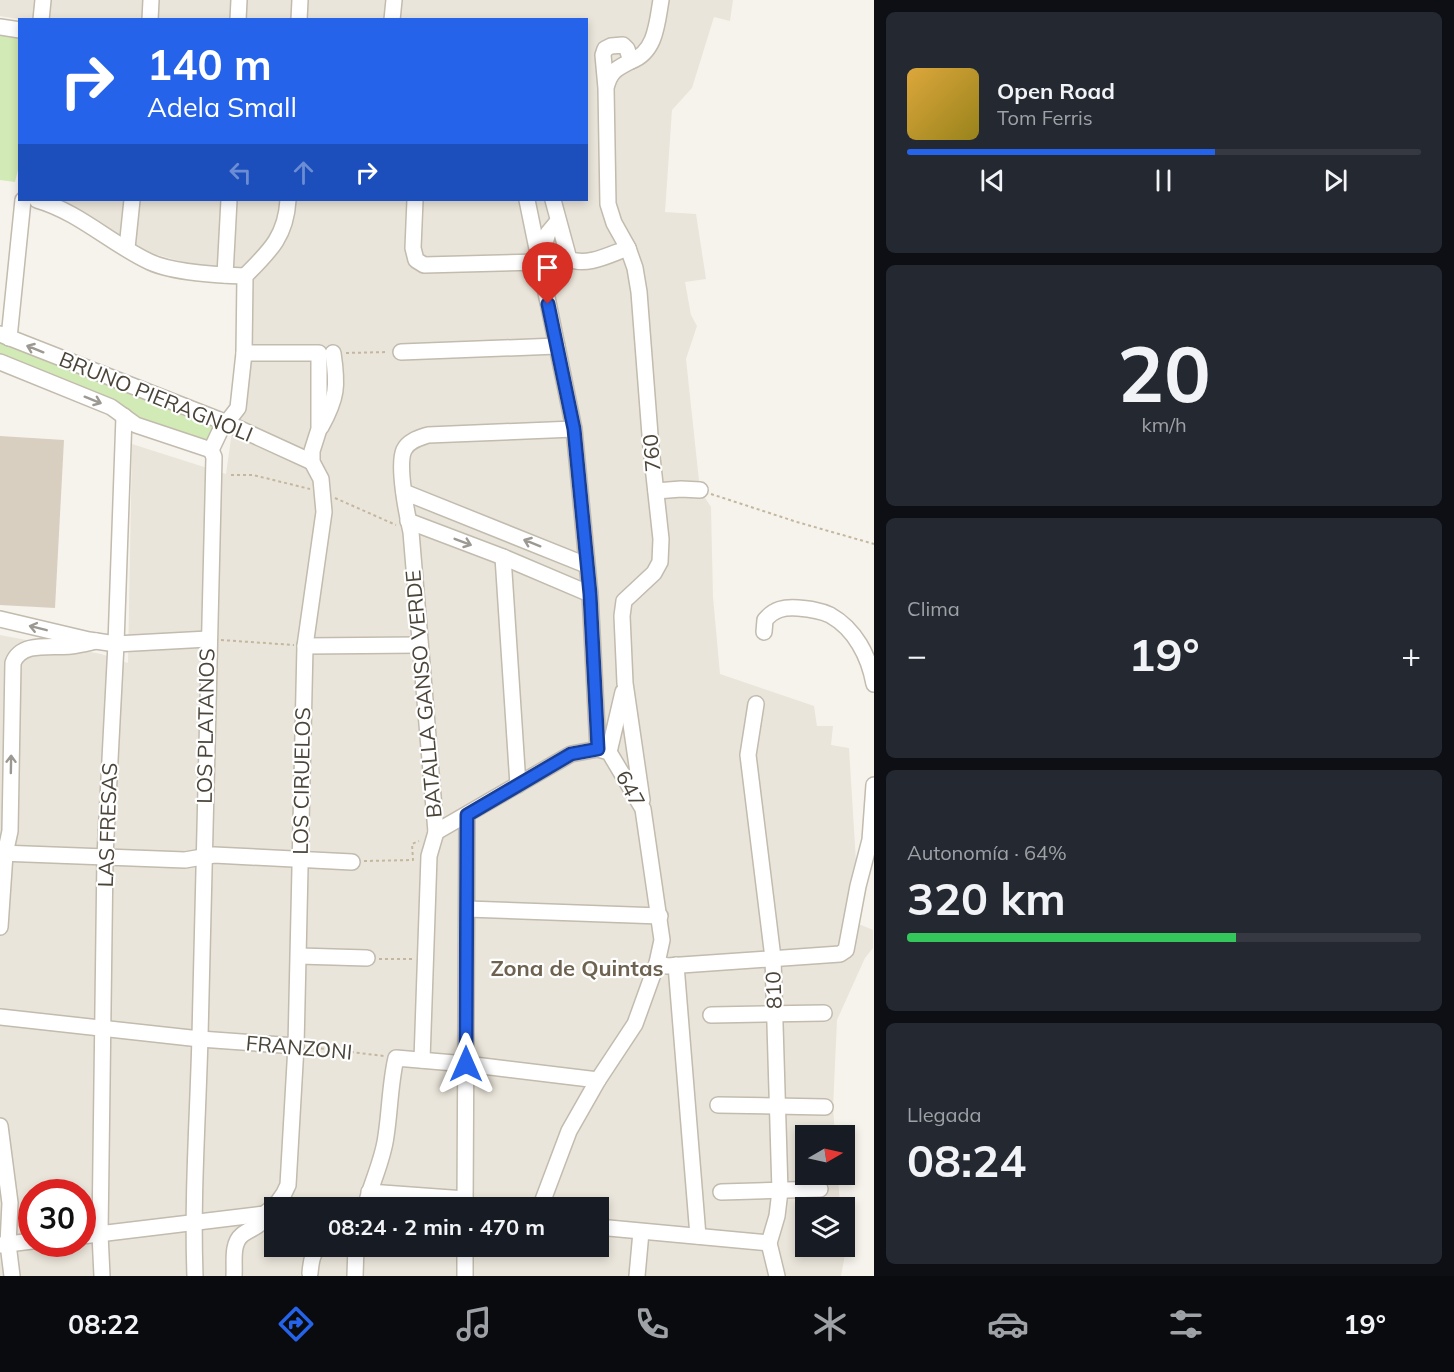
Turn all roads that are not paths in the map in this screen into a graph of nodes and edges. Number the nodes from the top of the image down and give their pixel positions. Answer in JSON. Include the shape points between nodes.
{"nodes":[{"id":1,"x":43,"y":0,"type":"edge"},
{"id":2,"x":151,"y":0,"type":"edge"},
{"id":3,"x":239,"y":0,"type":"edge"},
{"id":4,"x":300,"y":0,"type":"edge"},
{"id":5,"x":394,"y":0,"type":"edge"},
{"id":6,"x":661,"y":0,"type":"edge"},
{"id":7,"x":41,"y":18,"type":"edge"},
{"id":8,"x":150,"y":18,"type":"edge"},
{"id":9,"x":237,"y":18,"type":"edge"},
{"id":10,"x":298,"y":18,"type":"edge"},
{"id":11,"x":392,"y":18,"type":"edge"},
{"id":12,"x":0,"y":27,"type":"edge"},
{"id":13,"x":18,"y":30,"type":"edge"},
{"id":14,"x":631,"y":61,"type":"junction"},
{"id":15,"x":606,"y":88,"type":"junction"},
{"id":16,"x":22,"y":201,"type":"edge"},
{"id":17,"x":40,"y":201,"type":"edge"},
{"id":18,"x":132,"y":201,"type":"edge"},
{"id":19,"x":229,"y":201,"type":"edge"},
{"id":20,"x":288,"y":201,"type":"edge"},
{"id":21,"x":415,"y":201,"type":"edge"},
{"id":22,"x":527,"y":201,"type":"edge"},
{"id":23,"x":553,"y":201,"type":"edge"},
{"id":24,"x":558,"y":221,"type":"junction"},
{"id":25,"x":127,"y":248,"type":"junction"},
{"id":26,"x":628,"y":248,"type":"junction"},
{"id":27,"x":539,"y":262,"type":"junction"},
{"id":28,"x":225,"y":275,"type":"junction"},
{"id":29,"x":245,"y":276,"type":"junction"},
{"id":30,"x":4,"y":336,"type":"edge"},
{"id":31,"x":557,"y":346,"type":"junction"},
{"id":32,"x":401,"y":352,"type":"road end"},
{"id":33,"x":244,"y":353,"type":"junction"},
{"id":34,"x":0,"y":362,"type":"edge"},
{"id":35,"x":124,"y":416,"type":"junction"},
{"id":36,"x":227,"y":423,"type":"junction"},
{"id":37,"x":574,"y":429,"type":"junction"},
{"id":38,"x":211,"y":450,"type":"junction"},
{"id":39,"x":312,"y":462,"type":"junction"},
{"id":40,"x":699,"y":490,"type":"road end"},
{"id":41,"x":656,"y":491,"type":"junction"},
{"id":42,"x":404,"y":492,"type":"junction"},
{"id":43,"x":409,"y":527,"type":"junction"},
{"id":44,"x":503,"y":557,"type":"junction"},
{"id":45,"x":586,"y":565,"type":"junction"},
{"id":46,"x":590,"y":594,"type":"junction"},
{"id":47,"x":0,"y":619,"type":"edge"},
{"id":48,"x":764,"y":632,"type":"dead end"},
{"id":49,"x":208,"y":639,"type":"junction"},
{"id":50,"x":96,"y":641,"type":"junction"},
{"id":51,"x":116,"y":644,"type":"junction"},
{"id":52,"x":420,"y":645,"type":"junction"},
{"id":53,"x":305,"y":646,"type":"junction"},
{"id":54,"x":625,"y":683,"type":"junction"},
{"id":55,"x":873,"y":684,"type":"edge"},
{"id":56,"x":756,"y":704,"type":"dead end"},
{"id":57,"x":604,"y":751,"type":"junction"},
{"id":58,"x":518,"y":785,"type":"junction"},
{"id":59,"x":873,"y":785,"type":"edge"},
{"id":60,"x":643,"y":809,"type":"junction"},
{"id":61,"x":467,"y":815,"type":"junction"},
{"id":62,"x":436,"y":832,"type":"junction"},
{"id":63,"x":2,"y":854,"type":"edge"},
{"id":64,"x":105,"y":856,"type":"junction"},
{"id":65,"x":203,"y":856,"type":"junction"},
{"id":66,"x":300,"y":860,"type":"junction"},
{"id":67,"x":352,"y":862,"type":"road end"},
{"id":68,"x":467,"y":909,"type":"junction"},
{"id":69,"x":660,"y":916,"type":"junction"},
{"id":70,"x":0,"y":927,"type":"edge"},
{"id":71,"x":298,"y":956,"type":"junction"},
{"id":72,"x":367,"y":958,"type":"road end"},
{"id":73,"x":773,"y":958,"type":"junction"},
{"id":74,"x":657,"y":963,"type":"junction"},
{"id":75,"x":676,"y":965,"type":"junction"},
{"id":76,"x":775,"y":1012,"type":"junction"},
{"id":77,"x":824,"y":1013,"type":"dead end"},
{"id":78,"x":711,"y":1015,"type":"dead end"},
{"id":79,"x":0,"y":1017,"type":"edge"},
{"id":80,"x":103,"y":1029,"type":"junction"},
{"id":81,"x":200,"y":1039,"type":"junction"},
{"id":82,"x":296,"y":1046,"type":"junction"},
{"id":83,"x":422,"y":1060,"type":"junction"},
{"id":84,"x":466,"y":1064,"type":"junction"},
{"id":85,"x":598,"y":1080,"type":"junction"},
{"id":86,"x":718,"y":1105,"type":"dead end"},
{"id":87,"x":778,"y":1105,"type":"junction"},
{"id":88,"x":825,"y":1107,"type":"dead end"},
{"id":89,"x":0,"y":1126,"type":"edge"},
{"id":90,"x":820,"y":1189,"type":"dead end"},
{"id":91,"x":780,"y":1191,"type":"junction"},
{"id":92,"x":369,"y":1192,"type":"junction"},
{"id":93,"x":721,"y":1192,"type":"dead end"},
{"id":94,"x":282,"y":1197,"type":"edge"},
{"id":95,"x":368,"y":1197,"type":"edge"},
{"id":96,"x":413,"y":1197,"type":"edge"},
{"id":97,"x":465,"y":1197,"type":"edge"},
{"id":98,"x":544,"y":1197,"type":"edge"},
{"id":99,"x":264,"y":1213,"type":"edge"},
{"id":100,"x":264,"y":1219,"type":"edge"},
{"id":101,"x":0,"y":1222,"type":"edge"},
{"id":102,"x":193,"y":1222,"type":"junction"},
{"id":103,"x":609,"y":1228,"type":"edge"},
{"id":104,"x":641,"y":1232,"type":"junction"},
{"id":105,"x":96,"y":1234,"type":"edge"},
{"id":106,"x":100,"y":1234,"type":"junction"},
{"id":107,"x":698,"y":1236,"type":"junction"},
{"id":108,"x":769,"y":1243,"type":"junction"},
{"id":109,"x":4,"y":1244,"type":"edge"},
{"id":110,"x":312,"y":1257,"type":"edge"},
{"id":111,"x":356,"y":1257,"type":"edge"},
{"id":112,"x":465,"y":1257,"type":"edge"},
{"id":113,"x":310,"y":1273,"type":"dead end"},
{"id":114,"x":12,"y":1276,"type":"edge"},
{"id":115,"x":102,"y":1276,"type":"edge"},
{"id":116,"x":195,"y":1276,"type":"edge"},
{"id":117,"x":234,"y":1276,"type":"edge"},
{"id":118,"x":355,"y":1276,"type":"edge"},
{"id":119,"x":465,"y":1276,"type":"edge"},
{"id":120,"x":637,"y":1276,"type":"edge"},
{"id":121,"x":777,"y":1276,"type":"edge"}],
"edges":[{"from":1,"to":7,"type":"street"},
{"from":2,"to":8,"type":"street"},
{"from":3,"to":9,"type":"street"},
{"from":4,"to":10,"type":"street"},
{"from":5,"to":11,"type":"street"},
{"from":6,"to":14,"type":"street","via":[[653,40],[641,57]]},
{"from":12,"to":13,"type":"street"},
{"from":14,"to":15,"type":"street","via":[[617,68]]},
{"from":14,"to":15,"type":"street","name":"760","via":[[623,45],[605,49]]},
{"from":15,"to":26,"type":"street","name":"760","via":[[608,204]]},
{"from":16,"to":30,"type":"street"},
{"from":17,"to":25,"type":"street","via":[[68,212]]},
{"from":18,"to":25,"type":"street"},
{"from":19,"to":28,"type":"street"},
{"from":20,"to":29,"type":"street","via":[[278,240]]},
{"from":21,"to":27,"type":"street","via":[[413,248],[416,260],[424,265]]},
{"from":22,"to":27,"type":"street","name":"647"},
{"from":23,"to":24,"type":"street"},
{"from":24,"to":26,"type":"street","via":[[569,259],[586,262]]},
{"from":24,"to":27,"type":"street","via":[[548,233]]},
{"from":25,"to":28,"type":"street","via":[[167,267]]},
{"from":26,"to":41,"type":"street","name":"760","via":[[639,292]]},
{"from":27,"to":31,"type":"street","name":"647"},
{"from":28,"to":29,"type":"street"},
{"from":29,"to":33,"type":"street"},
{"from":36,"to":30,"type":"street","name":"BRUNO PIERAGNOLI","one_way":true},
{"from":31,"to":32,"type":"street"},
{"from":31,"to":37,"type":"street","name":"647"},
{"from":33,"to":36,"type":"street","via":[[238,408]]},
{"from":33,"to":39,"type":"street","via":[[326,353]]},
{"from":34,"to":35,"type":"street","name":"BRUNO PIERAGNOLI","one_way":true,"via":[[111,407]]},
{"from":35,"to":38,"type":"street","name":"BRUNO PIERAGNOLI","via":[[136,425]]},
{"from":35,"to":51,"type":"street","name":"LAS FRESAS"},
{"from":36,"to":38,"type":"street"},
{"from":36,"to":39,"type":"street","name":"BRUNO PIERAGNOLI"},
{"from":37,"to":42,"type":"street","name":"BATALLA GANSO VERDE","via":[[428,435],[413,440],[404,450]]},
{"from":37,"to":45,"type":"street","name":"647"},
{"from":38,"to":49,"type":"street","name":"LOS PLATANOS","via":[[214,457]]},
{"from":39,"to":53,"type":"street","name":"LOS CIRUELOS","via":[[321,479],[324,512]]},
{"from":40,"to":41,"type":"street"},
{"from":41,"to":54,"type":"street","name":"760","via":[[660,562],[654,573],[624,601]]},
{"from":42,"to":43,"type":"street","name":"BATALLA GANSO VERDE"},
{"from":45,"to":42,"type":"street","one_way":true},
{"from":43,"to":44,"type":"street","one_way":true},
{"from":43,"to":52,"type":"street","name":"BATALLA GANSO VERDE"},
{"from":44,"to":46,"type":"street"},
{"from":44,"to":58,"type":"street"},
{"from":45,"to":46,"type":"street","name":"647"},
{"from":46,"to":57,"type":"street","name":"647"},
{"from":50,"to":47,"type":"street","one_way":true},
{"from":48,"to":55,"type":"street","via":[[765,620],[778,609],[829,614],[865,653]]},
{"from":49,"to":51,"type":"street"},
{"from":49,"to":65,"type":"street","name":"LOS PLATANOS"},
{"from":50,"to":51,"type":"street"},
{"from":63,"to":50,"type":"street","one_way":true,"via":[[10,831],[15,657],[34,647]]},
{"from":51,"to":64,"type":"street","name":"LAS FRESAS"},
{"from":52,"to":53,"type":"street"},
{"from":52,"to":62,"type":"street","name":"BATALLA GANSO VERDE"},
{"from":53,"to":66,"type":"street","name":"LOS CIRUELOS"},
{"from":54,"to":57,"type":"street"},
{"from":54,"to":60,"type":"street","name":"760"},
{"from":56,"to":73,"type":"street","name":"810","via":[[748,755]]},
{"from":57,"to":58,"type":"street","via":[[571,754]]},
{"from":57,"to":60,"type":"street","name":"647"},
{"from":58,"to":61,"type":"street"},
{"from":59,"to":73,"type":"street","via":[[870,840],[846,950],[840,954]]},
{"from":60,"to":69,"type":"street","name":"647"},
{"from":61,"to":62,"type":"street"},
{"from":61,"to":68,"type":"street"},
{"from":62,"to":83,"type":"street","name":"BATALLA GANSO VERDE","via":[[429,856]]},
{"from":63,"to":64,"type":"street"},
{"from":63,"to":70,"type":"street"},
{"from":64,"to":65,"type":"street","via":[[185,860]]},
{"from":64,"to":80,"type":"street","name":"LAS FRESAS"},
{"from":65,"to":66,"type":"street"},
{"from":65,"to":81,"type":"street","name":"LOS PLATANOS"},
{"from":66,"to":67,"type":"street"},
{"from":66,"to":71,"type":"street","name":"LOS CIRUELOS"},
{"from":68,"to":69,"type":"street"},
{"from":68,"to":84,"type":"street"},
{"from":69,"to":74,"type":"street","name":"647","via":[[662,940]]},
{"from":71,"to":72,"type":"street"},
{"from":71,"to":82,"type":"street","name":"LOS CIRUELOS"},
{"from":73,"to":75,"type":"street"},
{"from":73,"to":76,"type":"street","name":"810"},
{"from":74,"to":75,"type":"street"},
{"from":74,"to":85,"type":"street","name":"647","via":[[635,1024]]},
{"from":75,"to":107,"type":"street"},
{"from":76,"to":77,"type":"street"},
{"from":76,"to":78,"type":"street"},
{"from":76,"to":87,"type":"street","name":"810"},
{"from":79,"to":80,"type":"street","name":"FRANZONI"},
{"from":80,"to":81,"type":"street","name":"FRANZONI"},
{"from":80,"to":106,"type":"street","name":"LAS FRESAS"},
{"from":81,"to":82,"type":"street","name":"FRANZONI"},
{"from":81,"to":102,"type":"street","name":"LOS PLATANOS"},
{"from":82,"to":94,"type":"street","name":"LOS CIRUELOS","via":[[288,1185]]},
{"from":83,"to":84,"type":"street"},
{"from":83,"to":92,"type":"street","via":[[396,1058],[386,1137]]},
{"from":84,"to":85,"type":"street"},
{"from":84,"to":97,"type":"street"},
{"from":85,"to":98,"type":"street","name":"647","via":[[569,1131]]},
{"from":86,"to":87,"type":"street"},
{"from":87,"to":88,"type":"street"},
{"from":87,"to":91,"type":"street","name":"810"},
{"from":89,"to":109,"type":"street","via":[[10,1203]]},
{"from":90,"to":91,"type":"street"},
{"from":91,"to":93,"type":"street"},
{"from":91,"to":108,"type":"street","name":"810"},
{"from":92,"to":95,"type":"street"},
{"from":92,"to":96,"type":"street"},
{"from":99,"to":102,"type":"street"},
{"from":100,"to":117,"type":"street","name":"LOS CIRUELOS","via":[[235,1245]]},
{"from":101,"to":109,"type":"street"},
{"from":102,"to":106,"type":"street"},
{"from":102,"to":116,"type":"street","name":"LOS PLATANOS"},
{"from":103,"to":104,"type":"street"},
{"from":104,"to":107,"type":"street"},
{"from":104,"to":120,"type":"street"},
{"from":105,"to":106,"type":"street"},
{"from":106,"to":115,"type":"street","name":"LAS FRESAS"},
{"from":107,"to":108,"type":"street"},
{"from":108,"to":121,"type":"street","name":"810"},
{"from":109,"to":114,"type":"street"},
{"from":110,"to":113,"type":"street"},
{"from":111,"to":118,"type":"street"},
{"from":112,"to":119,"type":"street"}]}
